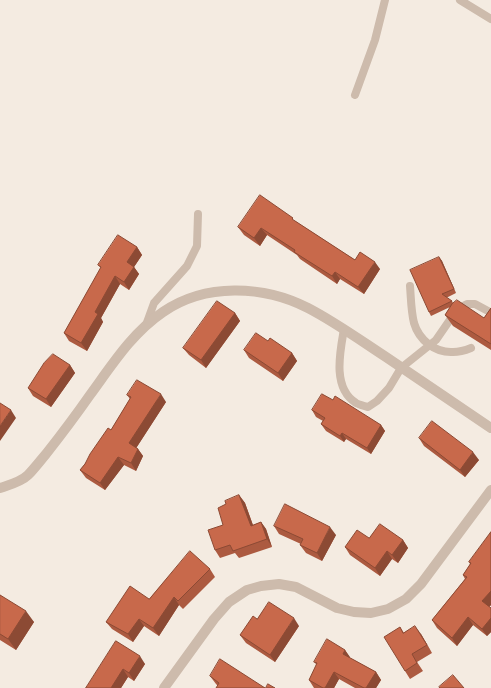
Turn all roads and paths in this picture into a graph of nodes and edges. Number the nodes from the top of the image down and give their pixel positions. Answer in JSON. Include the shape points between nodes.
{"nodes":[{"id":1,"x":385,"y":0,"type":"edge"},
{"id":2,"x":460,"y":0,"type":"edge"},
{"id":3,"x":491,"y":19,"type":"edge"},
{"id":4,"x":355,"y":96,"type":"dead end"},
{"id":5,"x":198,"y":214,"type":"dead end"},
{"id":6,"x":410,"y":286,"type":"dead end"},
{"id":7,"x":488,"y":311,"type":"edge"},
{"id":8,"x":145,"y":326,"type":"junction"},
{"id":9,"x":344,"y":329,"type":"junction"},
{"id":10,"x":429,"y":346,"type":"junction"},
{"id":11,"x":471,"y":348,"type":"dead end"},
{"id":12,"x":401,"y":368,"type":"junction"},
{"id":13,"x":491,"y":428,"type":"edge"},
{"id":14,"x":0,"y":488,"type":"edge"},
{"id":15,"x":491,"y":490,"type":"edge"},
{"id":16,"x":164,"y":688,"type":"edge"}],
"edges":[{"from":1,"to":4,"type":"lane","via":[[375,40]]},
{"from":2,"to":3,"type":"lane"},
{"from":5,"to":8,"type":"lane","via":[[197,246],[187,266],[154,303]]},
{"from":6,"to":10,"type":"lane","via":[[414,325]]},
{"from":7,"to":10,"type":"lane","via":[[475,304],[461,307]]},
{"from":8,"to":9,"type":"street","via":[[184,300],[210,293],[244,290],[287,299],[307,307]]},
{"from":8,"to":14,"type":"street","via":[[119,355],[66,429],[27,476]]},
{"from":9,"to":12,"type":"street"},
{"from":9,"to":12,"type":"lane","via":[[340,375],[344,389],[358,404],[368,407],[377,401],[389,388]]},
{"from":10,"to":11,"type":"lane","via":[[453,352]]},
{"from":10,"to":12,"type":"lane"},
{"from":12,"to":13,"type":"street"},
{"from":15,"to":16,"type":"street","via":[[421,584],[406,599],[388,609],[371,613],[337,608],[296,587],[279,584],[247,590],[229,602],[214,619]]}]}
